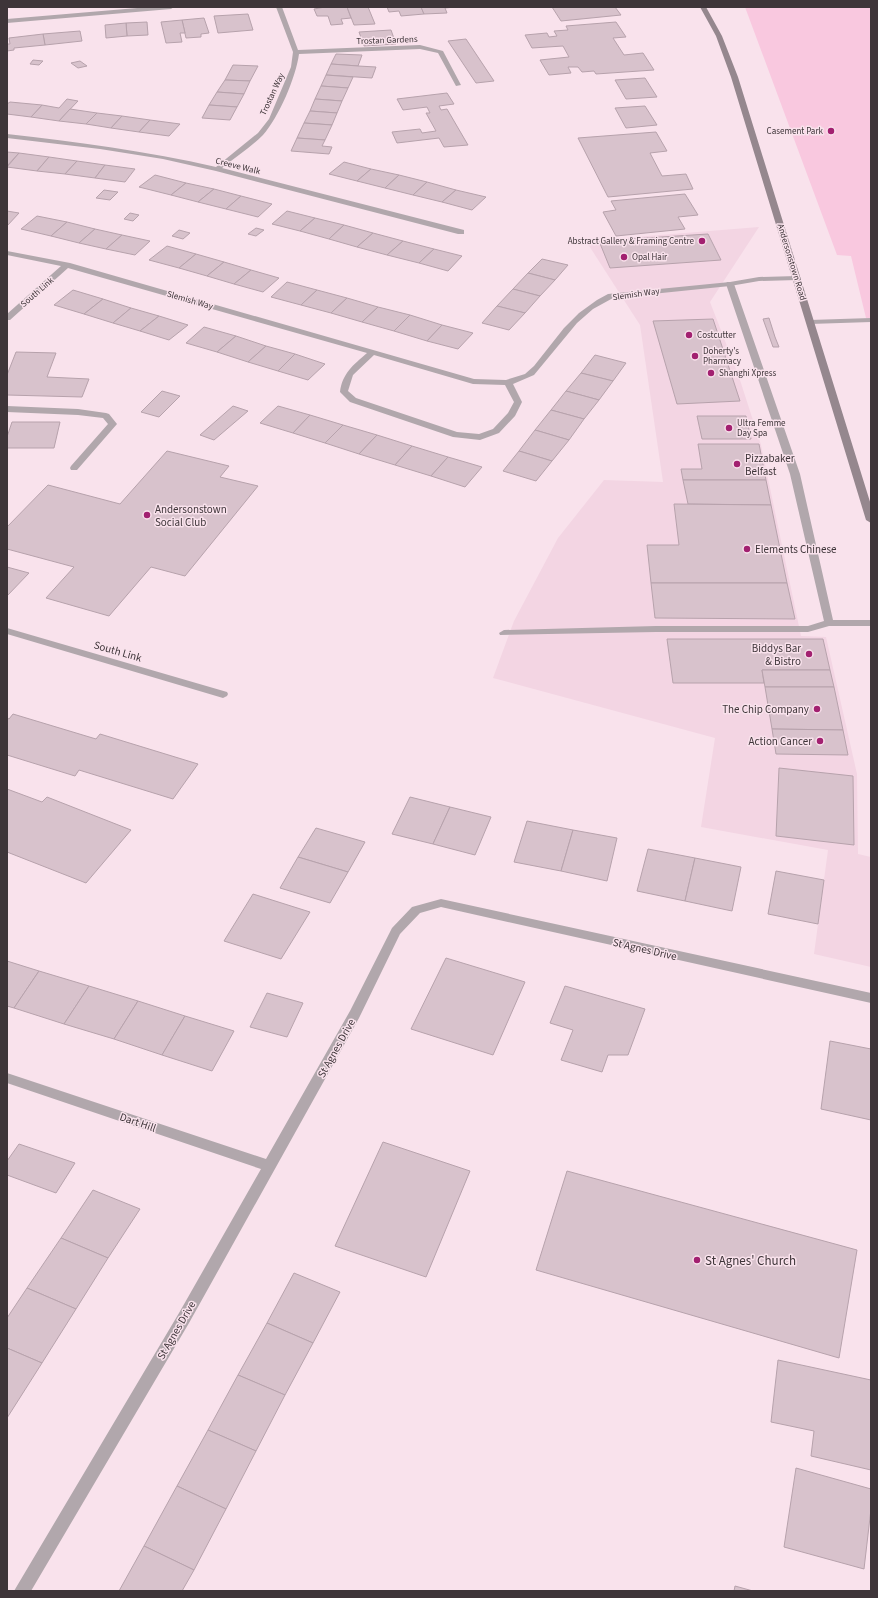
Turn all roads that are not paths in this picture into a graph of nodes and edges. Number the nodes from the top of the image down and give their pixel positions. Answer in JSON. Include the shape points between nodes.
{"nodes":[{"id":1,"x":171,"y":7,"type":"edge"},
{"id":2,"x":279,"y":7,"type":"edge"},
{"id":3,"x":703,"y":7,"type":"edge"},
{"id":4,"x":120,"y":9,"type":"edge"},
{"id":5,"x":7,"y":22,"type":"edge"},
{"id":6,"x":296,"y":52,"type":"junction"},
{"id":7,"x":458,"y":85,"type":"dead end"},
{"id":8,"x":7,"y":136,"type":"edge"},
{"id":9,"x":217,"y":170,"type":"junction"},
{"id":10,"x":461,"y":232,"type":"dead end"},
{"id":11,"x":7,"y":253,"type":"edge"},
{"id":12,"x":67,"y":265,"type":"junction"},
{"id":13,"x":797,"y":278,"type":"junction"},
{"id":14,"x":730,"y":284,"type":"junction"},
{"id":15,"x":7,"y":318,"type":"edge"},
{"id":16,"x":871,"y":320,"type":"edge"},
{"id":17,"x":810,"y":322,"type":"junction"},
{"id":18,"x":372,"y":353,"type":"junction"},
{"id":19,"x":508,"y":383,"type":"junction"},
{"id":20,"x":7,"y":409,"type":"edge"},
{"id":21,"x":74,"y":468,"type":"dead end"},
{"id":22,"x":871,"y":517,"type":"edge"},
{"id":23,"x":829,"y":623,"type":"junction"},
{"id":24,"x":871,"y":623,"type":"edge"},
{"id":25,"x":7,"y":631,"type":"edge"},
{"id":26,"x":504,"y":633,"type":"dead end"},
{"id":27,"x":223,"y":694,"type":"dead end"},
{"id":28,"x":871,"y":998,"type":"edge"},
{"id":29,"x":7,"y":1078,"type":"edge"},
{"id":30,"x":269,"y":1166,"type":"junction"},
{"id":31,"x":22,"y":1591,"type":"edge"}],
"edges":[{"from":1,"to":4,"type":"street"},
{"from":2,"to":6,"type":"street"},
{"from":3,"to":13,"type":"main road","name":"Andersonstown Road","via":[[725,47]]},
{"from":4,"to":5,"type":"street"},
{"from":6,"to":7,"type":"street","name":"Trostan Gardens","via":[[420,47],[430,49],[441,52]]},
{"from":6,"to":9,"type":"street","name":"Trostan Way","via":[[294,67],[272,119],[260,134]]},
{"from":8,"to":9,"type":"street","name":"Creeve Walk","via":[[135,152]]},
{"from":9,"to":10,"type":"street","name":"Creeve Walk"},
{"from":11,"to":12,"type":"street","name":"Slemish Way"},
{"from":12,"to":15,"type":"street","name":"South Link"},
{"from":12,"to":18,"type":"street","name":"Slemish Way"},
{"from":13,"to":14,"type":"street","name":"Slemish Way","via":[[759,279]]},
{"from":13,"to":17,"type":"main road","name":"Andersonstown Road"},
{"from":14,"to":19,"type":"street","name":"Slemish Way","via":[[611,296],[595,303],[582,313],[526,377]]},
{"from":14,"to":23,"type":"street","via":[[795,474]]},
{"from":16,"to":17,"type":"street"},
{"from":17,"to":22,"type":"main road","name":"Andersonstown Road"},
{"from":18,"to":19,"type":"street","name":"Slemish Way","via":[[474,381]]},
{"from":18,"to":19,"type":"street","via":[[351,371],[345,382],[344,392],[353,400],[456,435],[480,437],[496,431],[512,414],[518,402]]},
{"from":20,"to":21,"type":"street","via":[[78,412],[106,416],[114,424]]},
{"from":23,"to":24,"type":"street"},
{"from":23,"to":26,"type":"street","via":[[808,629]]},
{"from":25,"to":27,"type":"street","name":"South Link"},
{"from":28,"to":30,"type":"street","name":"St Agnes Drive","via":[[441,903],[416,910],[396,931],[355,1014]]},
{"from":29,"to":30,"type":"street","name":"Dart Hill"},
{"from":30,"to":31,"type":"street","name":"St Agnes Drive","via":[[184,1318]]}]}
